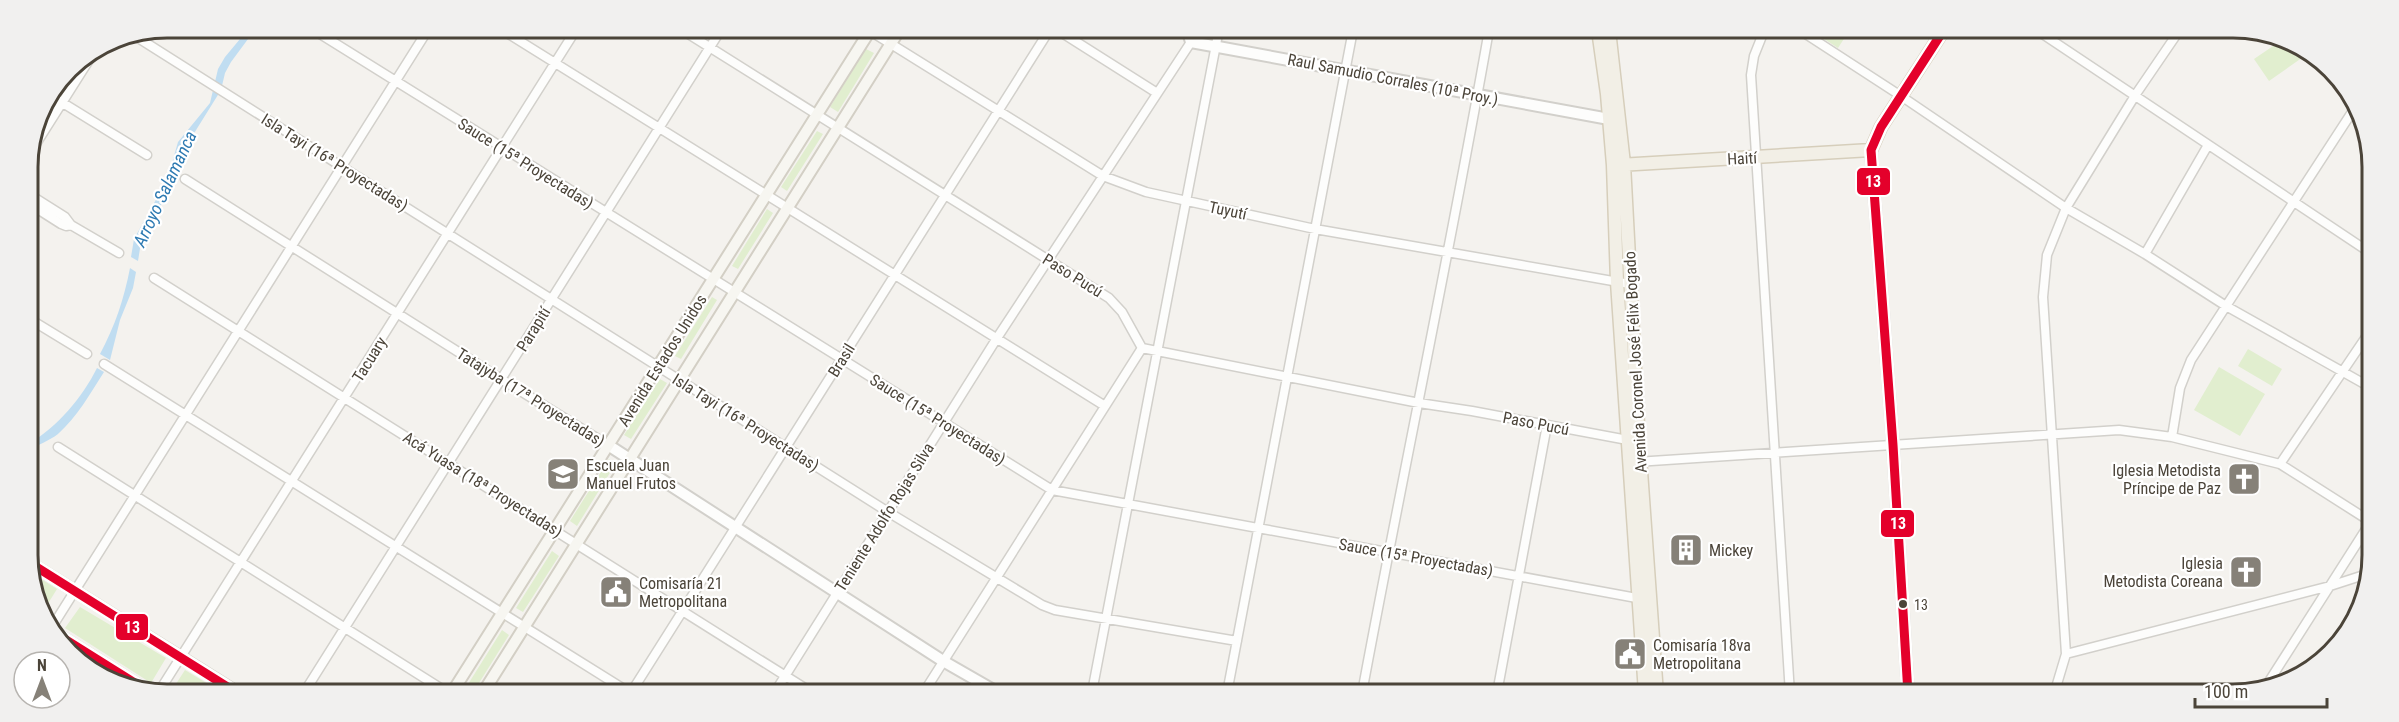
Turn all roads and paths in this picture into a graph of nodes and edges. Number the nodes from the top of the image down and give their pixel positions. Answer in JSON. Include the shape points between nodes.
{"nodes":[{"id":1,"x":327,"y":38,"type":"edge"},
{"id":2,"x":423,"y":38,"type":"edge"},
{"id":3,"x":515,"y":38,"type":"edge"},
{"id":4,"x":571,"y":38,"type":"edge"},
{"id":5,"x":694,"y":38,"type":"edge"},
{"id":6,"x":716,"y":38,"type":"edge"},
{"id":7,"x":863,"y":38,"type":"edge"},
{"id":8,"x":883,"y":38,"type":"edge"},
{"id":9,"x":894,"y":38,"type":"edge"},
{"id":10,"x":1044,"y":38,"type":"edge"},
{"id":11,"x":1070,"y":38,"type":"edge"},
{"id":12,"x":1190,"y":38,"type":"edge"},
{"id":13,"x":1218,"y":38,"type":"edge"},
{"id":14,"x":1351,"y":38,"type":"edge"},
{"id":15,"x":1488,"y":38,"type":"edge"},
{"id":16,"x":1599,"y":38,"type":"edge"},
{"id":17,"x":1610,"y":38,"type":"edge"},
{"id":18,"x":1761,"y":38,"type":"edge"},
{"id":19,"x":1812,"y":38,"type":"edge"},
{"id":20,"x":1938,"y":38,"type":"edge"},
{"id":21,"x":2048,"y":38,"type":"edge"},
{"id":22,"x":2175,"y":38,"type":"edge"},
{"id":23,"x":142,"y":40,"type":"edge"},
{"id":24,"x":1191,"y":42,"type":"junction"},
{"id":25,"x":891,"y":43,"type":"junction"},
{"id":26,"x":1216,"y":47,"type":"junction"},
{"id":27,"x":710,"y":48,"type":"junction"},
{"id":28,"x":555,"y":63,"type":"junction"},
{"id":29,"x":85,"y":66,"type":"edge"},
{"id":30,"x":1345,"y":70,"type":"junction"},
{"id":31,"x":395,"y":81,"type":"junction"},
{"id":32,"x":1158,"y":93,"type":"junction"},
{"id":33,"x":1478,"y":95,"type":"junction"},
{"id":34,"x":1901,"y":96,"type":"junction"},
{"id":35,"x":2134,"y":96,"type":"junction"},
{"id":36,"x":57,"y":99,"type":"edge"},
{"id":37,"x":63,"y":102,"type":"junction"},
{"id":38,"x":998,"y":111,"type":"junction"},
{"id":39,"x":817,"y":114,"type":"junction"},
{"id":40,"x":2350,"y":115,"type":"edge"},
{"id":41,"x":1609,"y":118,"type":"junction"},
{"id":42,"x":838,"y":127,"type":"junction"},
{"id":43,"x":660,"y":128,"type":"junction"},
{"id":44,"x":42,"y":135,"type":"edge"},
{"id":45,"x":2208,"y":145,"type":"junction"},
{"id":46,"x":502,"y":148,"type":"junction"},
{"id":47,"x":1871,"y":150,"type":"junction"},
{"id":48,"x":147,"y":155,"type":"dead end"},
{"id":49,"x":1755,"y":158,"type":"junction"},
{"id":50,"x":1619,"y":164,"type":"junction"},
{"id":51,"x":342,"y":166,"type":"junction"},
{"id":52,"x":1103,"y":176,"type":"junction"},
{"id":53,"x":185,"y":179,"type":"dead end"},
{"id":54,"x":766,"y":194,"type":"junction"},
{"id":55,"x":945,"y":195,"type":"junction"},
{"id":56,"x":38,"y":201,"type":"edge"},
{"id":57,"x":1187,"y":201,"type":"junction"},
{"id":58,"x":2293,"y":202,"type":"junction"},
{"id":59,"x":788,"y":207,"type":"junction"},
{"id":60,"x":38,"y":208,"type":"edge"},
{"id":61,"x":2066,"y":208,"type":"junction"},
{"id":62,"x":606,"y":213,"type":"junction"},
{"id":63,"x":66,"y":222,"type":"junction"},
{"id":64,"x":1315,"y":229,"type":"junction"},
{"id":65,"x":448,"y":234,"type":"junction"},
{"id":66,"x":291,"y":246,"type":"junction"},
{"id":67,"x":2362,"y":247,"type":"edge"},
{"id":68,"x":1449,"y":252,"type":"junction"},
{"id":69,"x":119,"y":253,"type":"dead end"},
{"id":70,"x":2145,"y":254,"type":"junction"},
{"id":71,"x":1048,"y":260,"type":"junction"},
{"id":72,"x":895,"y":274,"type":"junction"},
{"id":73,"x":154,"y":278,"type":"dead end"},
{"id":74,"x":713,"y":279,"type":"junction"},
{"id":75,"x":1624,"y":283,"type":"junction"},
{"id":76,"x":734,"y":293,"type":"junction"},
{"id":77,"x":551,"y":299,"type":"junction"},
{"id":78,"x":2226,"y":306,"type":"junction"},
{"id":79,"x":398,"y":314,"type":"junction"},
{"id":80,"x":38,"y":324,"type":"edge"},
{"id":81,"x":239,"y":330,"type":"junction"},
{"id":82,"x":997,"y":338,"type":"junction"},
{"id":83,"x":2362,"y":343,"type":"edge"},
{"id":84,"x":1142,"y":348,"type":"junction"},
{"id":85,"x":1156,"y":351,"type":"junction"},
{"id":86,"x":87,"y":354,"type":"dead end"},
{"id":87,"x":842,"y":359,"type":"junction"},
{"id":88,"x":104,"y":364,"type":"dead end"},
{"id":89,"x":658,"y":367,"type":"junction"},
{"id":90,"x":2344,"y":370,"type":"junction"},
{"id":91,"x":1287,"y":376,"type":"junction"},
{"id":92,"x":501,"y":379,"type":"junction"},
{"id":93,"x":679,"y":380,"type":"junction"},
{"id":94,"x":2362,"y":382,"type":"edge"},
{"id":95,"x":345,"y":398,"type":"junction"},
{"id":96,"x":1419,"y":403,"type":"junction"},
{"id":97,"x":1105,"y":406,"type":"junction"},
{"id":98,"x":185,"y":415,"type":"junction"},
{"id":99,"x":944,"y":423,"type":"junction"},
{"id":100,"x":1547,"y":425,"type":"junction"},
{"id":101,"x":2053,"y":435,"type":"junction"},
{"id":102,"x":2172,"y":437,"type":"junction"},
{"id":103,"x":1634,"y":442,"type":"junction"},
{"id":104,"x":608,"y":445,"type":"junction"},
{"id":105,"x":1893,"y":445,"type":"junction"},
{"id":106,"x":58,"y":447,"type":"dead end"},
{"id":107,"x":786,"y":447,"type":"junction"},
{"id":108,"x":1773,"y":453,"type":"junction"},
{"id":109,"x":630,"y":459,"type":"junction"},
{"id":110,"x":449,"y":462,"type":"junction"},
{"id":111,"x":1635,"y":462,"type":"junction"},
{"id":112,"x":2280,"y":464,"type":"junction"},
{"id":113,"x":292,"y":481,"type":"junction"},
{"id":114,"x":1052,"y":490,"type":"junction"},
{"id":115,"x":135,"y":495,"type":"junction"},
{"id":116,"x":1127,"y":504,"type":"junction"},
{"id":117,"x":888,"y":512,"type":"junction"},
{"id":118,"x":2362,"y":516,"type":"edge"},
{"id":119,"x":736,"y":526,"type":"junction"},
{"id":120,"x":1258,"y":528,"type":"junction"},
{"id":121,"x":555,"y":530,"type":"junction"},
{"id":122,"x":2362,"y":535,"type":"edge"},
{"id":123,"x":577,"y":544,"type":"junction"},
{"id":124,"x":396,"y":546,"type":"junction"},
{"id":125,"x":1388,"y":552,"type":"junction"},
{"id":126,"x":241,"y":562,"type":"junction"},
{"id":127,"x":39,"y":569,"type":"edge"},
{"id":128,"x":1519,"y":576,"type":"junction"},
{"id":129,"x":997,"y":577,"type":"junction"},
{"id":130,"x":2359,"y":577,"type":"edge"},
{"id":131,"x":2330,"y":586,"type":"junction"},
{"id":132,"x":74,"y":591,"type":"junction"},
{"id":133,"x":837,"y":592,"type":"junction"},
{"id":134,"x":1643,"y":599,"type":"junction"},
{"id":135,"x":683,"y":611,"type":"junction"},
{"id":136,"x":502,"y":613,"type":"junction"},
{"id":137,"x":1106,"y":618,"type":"junction"},
{"id":138,"x":56,"y":621,"type":"edge"},
{"id":139,"x":344,"y":627,"type":"junction"},
{"id":140,"x":524,"y":627,"type":"junction"},
{"id":141,"x":1237,"y":641,"type":"junction"},
{"id":142,"x":76,"y":646,"type":"edge"},
{"id":143,"x":2066,"y":654,"type":"junction"},
{"id":144,"x":181,"y":657,"type":"junction"},
{"id":145,"x":944,"y":661,"type":"junction"},
{"id":146,"x":785,"y":675,"type":"junction"},
{"id":147,"x":127,"y":678,"type":"edge"},
{"id":148,"x":2271,"y":678,"type":"edge"},
{"id":149,"x":164,"y":684,"type":"edge"},
{"id":150,"x":224,"y":684,"type":"edge"},
{"id":151,"x":308,"y":684,"type":"edge"},
{"id":152,"x":434,"y":684,"type":"edge"},
{"id":153,"x":457,"y":684,"type":"edge"},
{"id":154,"x":488,"y":684,"type":"edge"},
{"id":155,"x":616,"y":684,"type":"edge"},
{"id":156,"x":636,"y":684,"type":"edge"},
{"id":157,"x":780,"y":684,"type":"edge"},
{"id":158,"x":799,"y":684,"type":"edge"},
{"id":159,"x":929,"y":684,"type":"edge"},
{"id":160,"x":983,"y":684,"type":"edge"},
{"id":161,"x":1094,"y":684,"type":"edge"},
{"id":162,"x":1229,"y":684,"type":"edge"},
{"id":163,"x":1364,"y":684,"type":"edge"},
{"id":164,"x":1499,"y":684,"type":"edge"},
{"id":165,"x":1645,"y":684,"type":"edge"},
{"id":166,"x":1657,"y":684,"type":"edge"},
{"id":167,"x":1789,"y":684,"type":"edge"},
{"id":168,"x":1907,"y":684,"type":"edge"},
{"id":169,"x":2057,"y":684,"type":"edge"}],
"edges":[{"from":1,"to":31,"type":"street","name":"Sauce (15ª Proyectadas)"},
{"from":2,"to":31,"type":"street"},
{"from":3,"to":28,"type":"street"},
{"from":4,"to":28,"type":"street","name":"Tacuary"},
{"from":5,"to":27,"type":"street","name":"Paso Pucú"},
{"from":6,"to":27,"type":"street","name":"Parapití"},
{"from":7,"to":39,"type":"main road","name":"Avenida Estados Unidos"},
{"from":8,"to":25,"type":"street","name":"Tuyutí"},
{"from":9,"to":25,"type":"main road","name":"Avenida Estados Unidos"},
{"from":10,"to":38,"type":"street","name":"Brasil"},
{"from":11,"to":32,"type":"street"},
{"from":12,"to":24,"type":"street"},
{"from":13,"to":26,"type":"street"},
{"from":14,"to":30,"type":"street"},
{"from":15,"to":33,"type":"street"},
{"from":16,"to":41,"type":"main road","name":"Avenida Coronel José Félix Bogado"},
{"from":17,"to":50,"type":"main road","name":"Avenida Coronel José Félix Bogado"},
{"from":18,"to":49,"type":"street","via":[[1751,65]]},
{"from":19,"to":34,"type":"street"},
{"from":20,"to":34,"type":"main road"},
{"from":21,"to":35,"type":"street"},
{"from":22,"to":35,"type":"street"},
{"from":23,"to":51,"type":"street","name":"Isla Tayi (16ª Proyectadas)"},
{"from":24,"to":26,"type":"street","name":"Raul Samudio Corrales (10ª Proy.)"},
{"from":24,"to":32,"type":"street","name":"Teniente Adolfo Rojas Silva"},
{"from":25,"to":38,"type":"street","name":"Tuyutí"},
{"from":25,"to":42,"type":"main road","name":"Avenida Estados Unidos"},
{"from":26,"to":30,"type":"street","name":"Raul Samudio Corrales (10ª Proy.)"},
{"from":26,"to":57,"type":"street"},
{"from":27,"to":39,"type":"street","name":"Paso Pucú"},
{"from":27,"to":43,"type":"street","name":"Parapití"},
{"from":28,"to":43,"type":"street"},
{"from":28,"to":46,"type":"street","name":"Tacuary"},
{"from":29,"to":37,"type":"street"},
{"from":30,"to":33,"type":"street","name":"Raul Samudio Corrales (10ª Proy.)"},
{"from":30,"to":64,"type":"street"},
{"from":31,"to":46,"type":"street","name":"Sauce (15ª Proyectadas)"},
{"from":31,"to":51,"type":"street"},
{"from":32,"to":52,"type":"street","name":"Teniente Adolfo Rojas Silva"},
{"from":33,"to":41,"type":"street","name":"Raul Samudio Corrales (10ª Proy.)"},
{"from":33,"to":68,"type":"street"},
{"from":34,"to":47,"type":"main road"},
{"from":34,"to":61,"type":"street"},
{"from":35,"to":45,"type":"street"},
{"from":35,"to":61,"type":"street"},
{"from":36,"to":37,"type":"street"},
{"from":37,"to":44,"type":"street"},
{"from":37,"to":48,"type":"street"},
{"from":38,"to":52,"type":"street","name":"Tuyutí"},
{"from":38,"to":55,"type":"street","name":"Brasil"},
{"from":39,"to":42,"type":"street","name":"Paso Pucú"},
{"from":39,"to":54,"type":"main road","name":"Avenida Estados Unidos"},
{"from":40,"to":58,"type":"street"},
{"from":41,"to":50,"type":"main road","name":"Avenida Coronel José Félix Bogado"},
{"from":42,"to":55,"type":"street","name":"Paso Pucú"},
{"from":42,"to":59,"type":"main road","name":"Avenida Estados Unidos"},
{"from":43,"to":54,"type":"street"},
{"from":43,"to":62,"type":"street","name":"Parapití"},
{"from":45,"to":58,"type":"street"},
{"from":45,"to":70,"type":"street"},
{"from":46,"to":62,"type":"street","name":"Sauce (15ª Proyectadas)"},
{"from":46,"to":65,"type":"street","name":"Tacuary"},
{"from":47,"to":49,"type":"main road","name":"Haití"},
{"from":47,"to":105,"type":"street"},
{"from":49,"to":50,"type":"main road","name":"Haití"},
{"from":49,"to":108,"type":"street"},
{"from":50,"to":75,"type":"main road","name":"Avenida Coronel José Félix Bogado"},
{"from":51,"to":65,"type":"street","name":"Isla Tayi (16ª Proyectadas)"},
{"from":51,"to":66,"type":"street"},
{"from":52,"to":57,"type":"street","name":"Tuyutí","via":[[1146,192]]},
{"from":52,"to":71,"type":"street","name":"Teniente Adolfo Rojas Silva"},
{"from":53,"to":66,"type":"street","name":"Tatajyba (17ª Proyectadas)"},
{"from":54,"to":59,"type":"street"},
{"from":54,"to":74,"type":"main road","name":"Avenida Estados Unidos"},
{"from":55,"to":71,"type":"street","name":"Paso Pucú"},
{"from":55,"to":72,"type":"street","name":"Brasil"},
{"from":56,"to":63,"type":"street"},
{"from":57,"to":64,"type":"street","name":"Tuyutí"},
{"from":57,"to":85,"type":"street"},
{"from":58,"to":67,"type":"street"},
{"from":58,"to":78,"type":"street"},
{"from":59,"to":72,"type":"street"},
{"from":59,"to":76,"type":"main road","name":"Avenida Estados Unidos"},
{"from":60,"to":63,"type":"street"},
{"from":61,"to":70,"type":"street"},
{"from":61,"to":101,"type":"street","via":[[2047,255],[2044,274]]},
{"from":62,"to":74,"type":"street","name":"Sauce (15ª Proyectadas)"},
{"from":62,"to":77,"type":"street","name":"Parapití"},
{"from":63,"to":69,"type":"street"},
{"from":64,"to":68,"type":"street","name":"Tuyutí"},
{"from":64,"to":91,"type":"street"},
{"from":65,"to":77,"type":"street","name":"Isla Tayi (16ª Proyectadas)"},
{"from":65,"to":79,"type":"street","name":"Tacuary"},
{"from":66,"to":79,"type":"street","name":"Tatajyba (17ª Proyectadas)"},
{"from":66,"to":81,"type":"street"},
{"from":68,"to":75,"type":"street","name":"Tuyutí"},
{"from":68,"to":96,"type":"street"},
{"from":70,"to":78,"type":"street"},
{"from":71,"to":82,"type":"street","name":"Teniente Adolfo Rojas Silva"},
{"from":71,"to":84,"type":"street","name":"Paso Pucú","via":[[1109,298],[1122,312]]},
{"from":72,"to":82,"type":"street"},
{"from":72,"to":87,"type":"street","name":"Brasil"},
{"from":73,"to":81,"type":"street","name":"Acá Yuasa (18ª Proyectadas)"},
{"from":74,"to":76,"type":"street","name":"Sauce (15ª Proyectadas)"},
{"from":74,"to":89,"type":"main road","name":"Avenida Estados Unidos"},
{"from":75,"to":103,"type":"main road","name":"Avenida Coronel José Félix Bogado"},
{"from":76,"to":87,"type":"street","name":"Sauce (15ª Proyectadas)"},
{"from":76,"to":93,"type":"main road","name":"Avenida Estados Unidos"},
{"from":77,"to":89,"type":"street","name":"Isla Tayi (16ª Proyectadas)"},
{"from":77,"to":92,"type":"street","name":"Parapití"},
{"from":78,"to":90,"type":"street"},
{"from":78,"to":102,"type":"street","via":[[2184,375]]},
{"from":79,"to":92,"type":"street","name":"Tatajyba (17ª Proyectadas)"},
{"from":79,"to":95,"type":"street","name":"Tacuary"},
{"from":80,"to":86,"type":"street"},
{"from":81,"to":95,"type":"street","name":"Acá Yuasa (18ª Proyectadas)"},
{"from":81,"to":98,"type":"street"},
{"from":82,"to":97,"type":"street"},
{"from":82,"to":99,"type":"street","name":"Teniente Adolfo Rojas Silva"},
{"from":83,"to":90,"type":"street"},
{"from":84,"to":85,"type":"street","name":"Paso Pucú"},
{"from":84,"to":97,"type":"street"},
{"from":85,"to":91,"type":"street","name":"Paso Pucú"},
{"from":85,"to":116,"type":"street"},
{"from":87,"to":99,"type":"street","name":"Sauce (15ª Proyectadas)"},
{"from":87,"to":107,"type":"street","name":"Brasil"},
{"from":88,"to":98,"type":"street"},
{"from":89,"to":93,"type":"street","name":"Isla Tayi (16ª Proyectadas)"},
{"from":89,"to":104,"type":"main road","name":"Avenida Estados Unidos"},
{"from":90,"to":94,"type":"street"},
{"from":90,"to":112,"type":"street"},
{"from":91,"to":96,"type":"street","name":"Paso Pucú"},
{"from":91,"to":120,"type":"street"},
{"from":92,"to":104,"type":"street","name":"Tatajyba (17ª Proyectadas)"},
{"from":92,"to":110,"type":"street","name":"Parapití"},
{"from":93,"to":107,"type":"street","name":"Isla Tayi (16ª Proyectadas)"},
{"from":93,"to":109,"type":"main road","name":"Avenida Estados Unidos"},
{"from":95,"to":110,"type":"street","name":"Acá Yuasa (18ª Proyectadas)"},
{"from":95,"to":113,"type":"street","name":"Tacuary"},
{"from":96,"to":100,"type":"street","name":"Paso Pucú"},
{"from":96,"to":125,"type":"street"},
{"from":97,"to":114,"type":"street"},
{"from":98,"to":113,"type":"street"},
{"from":98,"to":115,"type":"street"},
{"from":99,"to":114,"type":"street","name":"Sauce (15ª Proyectadas)"},
{"from":99,"to":117,"type":"street","name":"Teniente Adolfo Rojas Silva"},
{"from":100,"to":103,"type":"street","name":"Paso Pucú"},
{"from":100,"to":128,"type":"street"},
{"from":101,"to":102,"type":"street","via":[[2119,430]]},
{"from":101,"to":105,"type":"street"},
{"from":101,"to":143,"type":"street"},
{"from":102,"to":112,"type":"street"},
{"from":103,"to":111,"type":"main road","name":"Avenida Coronel José Félix Bogado"},
{"from":104,"to":109,"type":"street","name":"Tatajyba (17ª Proyectadas)"},
{"from":104,"to":121,"type":"main road","name":"Avenida Estados Unidos"},
{"from":105,"to":108,"type":"street"},
{"from":105,"to":168,"type":"street"},
{"from":106,"to":115,"type":"street"},
{"from":107,"to":117,"type":"street","name":"Isla Tayi (16ª Proyectadas)"},
{"from":107,"to":119,"type":"street","name":"Brasil"},
{"from":108,"to":111,"type":"street"},
{"from":108,"to":167,"type":"street"},
{"from":109,"to":119,"type":"street","name":"Tatajyba (17ª Proyectadas)"},
{"from":109,"to":123,"type":"main road","name":"Avenida Estados Unidos"},
{"from":110,"to":121,"type":"street","name":"Acá Yuasa (18ª Proyectadas)"},
{"from":110,"to":124,"type":"street","name":"Parapití"},
{"from":111,"to":134,"type":"main road","name":"Avenida Coronel José Félix Bogado"},
{"from":112,"to":118,"type":"street"},
{"from":113,"to":124,"type":"street"},
{"from":113,"to":126,"type":"street","name":"Tacuary"},
{"from":114,"to":116,"type":"street","name":"Sauce (15ª Proyectadas)"},
{"from":114,"to":129,"type":"street"},
{"from":115,"to":126,"type":"street"},
{"from":115,"to":132,"type":"street"},
{"from":116,"to":120,"type":"street","name":"Sauce (15ª Proyectadas)"},
{"from":116,"to":137,"type":"street"},
{"from":117,"to":129,"type":"street","name":"Isla Tayi (16ª Proyectadas)"},
{"from":117,"to":133,"type":"street","name":"Teniente Adolfo Rojas Silva"},
{"from":119,"to":133,"type":"street","name":"Tatajyba (17ª Proyectadas)"},
{"from":119,"to":135,"type":"street","name":"Brasil"},
{"from":120,"to":125,"type":"street","name":"Sauce (15ª Proyectadas)"},
{"from":120,"to":141,"type":"street"},
{"from":121,"to":123,"type":"street","name":"Acá Yuasa (18ª Proyectadas)"},
{"from":121,"to":136,"type":"main road","name":"Avenida Estados Unidos"},
{"from":122,"to":131,"type":"street"},
{"from":123,"to":135,"type":"street","name":"Acá Yuasa (18ª Proyectadas)"},
{"from":123,"to":140,"type":"main road","name":"Avenida Estados Unidos"},
{"from":124,"to":136,"type":"street"},
{"from":124,"to":139,"type":"street","name":"Parapití"},
{"from":125,"to":128,"type":"street","name":"Sauce (15ª Proyectadas)"},
{"from":125,"to":163,"type":"street"},
{"from":126,"to":139,"type":"street"},
{"from":126,"to":144,"type":"street","name":"Tacuary"},
{"from":127,"to":132,"type":"main road"},
{"from":128,"to":134,"type":"street","name":"Sauce (15ª Proyectadas)"},
{"from":128,"to":164,"type":"street"},
{"from":129,"to":137,"type":"street","name":"Isla Tayi (16ª Proyectadas)","via":[[1055,610]]},
{"from":129,"to":145,"type":"street"},
{"from":130,"to":131,"type":"street"},
{"from":131,"to":143,"type":"street"},
{"from":131,"to":148,"type":"street"},
{"from":132,"to":138,"type":"street"},
{"from":132,"to":144,"type":"main road"},
{"from":133,"to":145,"type":"street","name":"Tatajyba (17ª Proyectadas)"},
{"from":133,"to":146,"type":"street","name":"Teniente Adolfo Rojas Silva"},
{"from":134,"to":165,"type":"main road","name":"Avenida Coronel José Félix Bogado"},
{"from":134,"to":166,"type":"main road","name":"Avenida Coronel José Félix Bogado"},
{"from":135,"to":146,"type":"street","name":"Acá Yuasa (18ª Proyectadas)"},
{"from":135,"to":156,"type":"street","name":"Brasil"},
{"from":136,"to":140,"type":"street"},
{"from":136,"to":153,"type":"main road","name":"Avenida Estados Unidos"},
{"from":137,"to":141,"type":"street","name":"Isla Tayi (16ª Proyectadas)"},
{"from":137,"to":161,"type":"street"},
{"from":139,"to":151,"type":"street","name":"Parapití"},
{"from":139,"to":152,"type":"street"},
{"from":140,"to":154,"type":"main road","name":"Avenida Estados Unidos"},
{"from":140,"to":155,"type":"street"},
{"from":141,"to":162,"type":"street"},
{"from":142,"to":147,"type":"main road"},
{"from":143,"to":169,"type":"street"},
{"from":144,"to":149,"type":"street","name":"Tacuary"},
{"from":144,"to":150,"type":"main road"},
{"from":145,"to":159,"type":"street"},
{"from":145,"to":160,"type":"street","name":"Tatajyba (17ª Proyectadas)"},
{"from":146,"to":157,"type":"street","name":"Teniente Adolfo Rojas Silva"},
{"from":146,"to":158,"type":"street","name":"Acá Yuasa (18ª Proyectadas)"}]}
